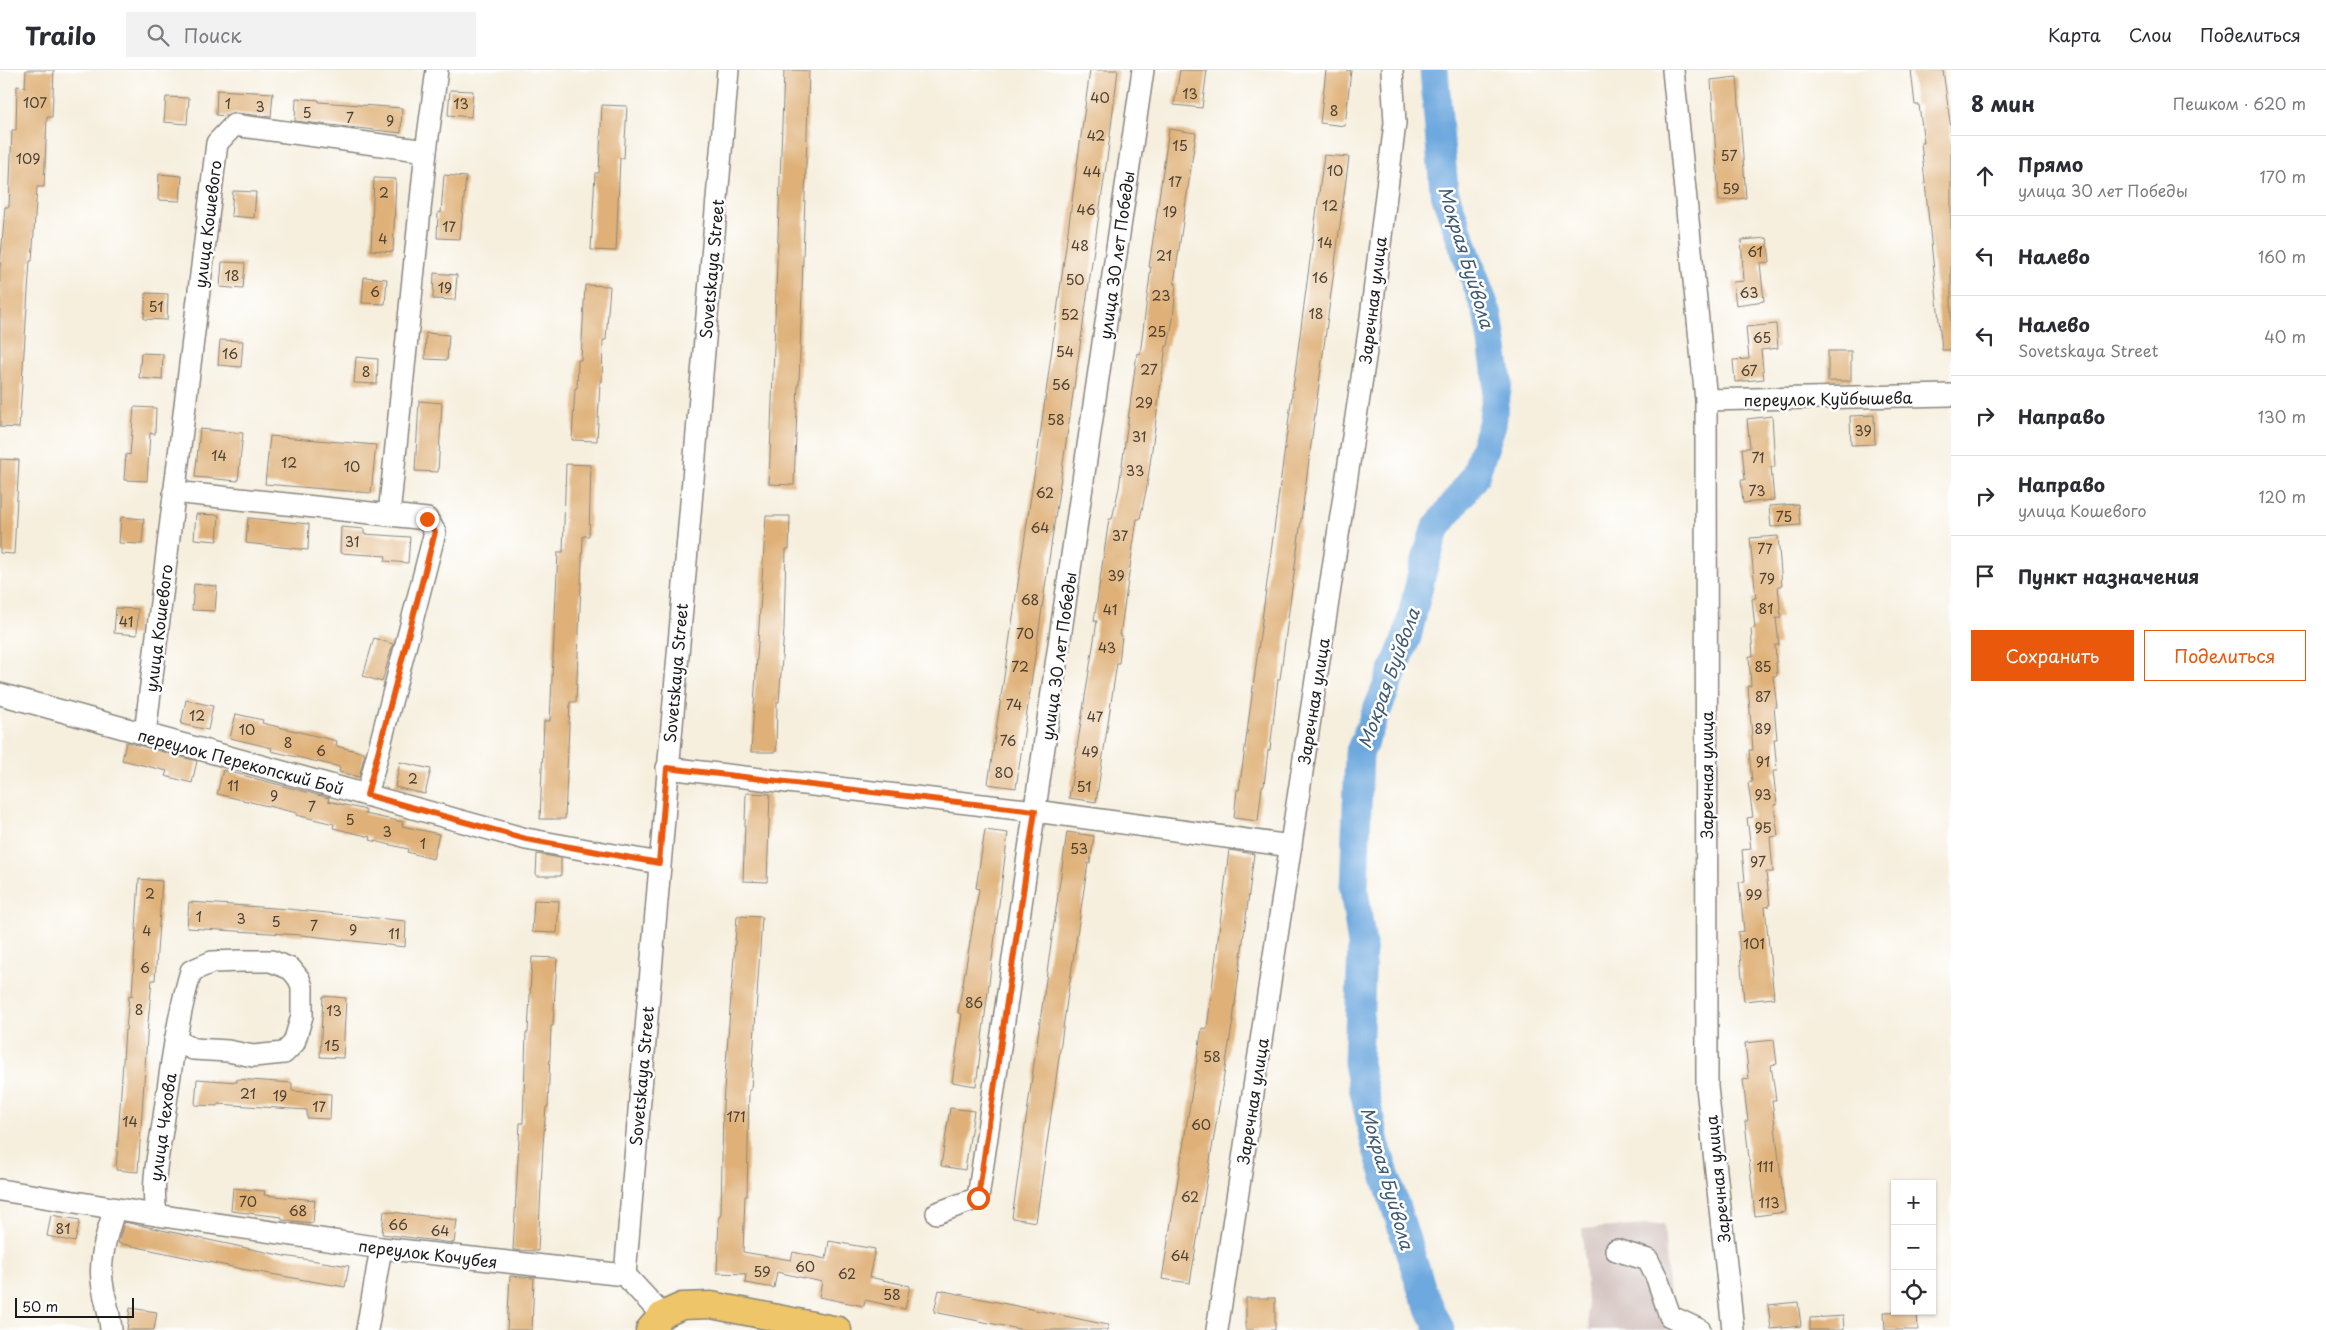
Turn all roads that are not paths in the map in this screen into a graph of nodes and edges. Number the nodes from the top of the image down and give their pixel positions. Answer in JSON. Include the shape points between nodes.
{"nodes":[{"id":1,"x":438,"y":70,"type":"edge"},
{"id":2,"x":728,"y":70,"type":"edge"},
{"id":3,"x":1143,"y":70,"type":"edge"},
{"id":4,"x":1392,"y":70,"type":"edge"},
{"id":5,"x":1673,"y":70,"type":"edge"},
{"id":6,"x":426,"y":151,"type":"junction"},
{"id":7,"x":1951,"y":395,"type":"edge"},
{"id":8,"x":1706,"y":400,"type":"junction"},
{"id":9,"x":174,"y":492,"type":"junction"},
{"id":10,"x":389,"y":515,"type":"junction"},
{"id":11,"x":0,"y":694,"type":"edge"},
{"id":12,"x":145,"y":734,"type":"junction"},
{"id":13,"x":667,"y":768,"type":"junction"},
{"id":14,"x":367,"y":795,"type":"junction"},
{"id":15,"x":1035,"y":811,"type":"junction"},
{"id":16,"x":1291,"y":846,"type":"junction"},
{"id":17,"x":659,"y":863,"type":"junction"},
{"id":18,"x":175,"y":1040,"type":"junction"},
{"id":19,"x":0,"y":1190,"type":"edge"},
{"id":20,"x":115,"y":1209,"type":"junction"},
{"id":21,"x":937,"y":1213,"type":"dead end"},
{"id":22,"x":156,"y":1215,"type":"junction"},
{"id":23,"x":381,"y":1248,"type":"junction"},
{"id":24,"x":1616,"y":1250,"type":"dead end"},
{"id":25,"x":624,"y":1275,"type":"junction"},
{"id":26,"x":656,"y":1322,"type":"edge"},
{"id":27,"x":111,"y":1330,"type":"edge"},
{"id":28,"x":367,"y":1330,"type":"edge"},
{"id":29,"x":838,"y":1330,"type":"edge"},
{"id":30,"x":1217,"y":1330,"type":"edge"},
{"id":31,"x":1700,"y":1330,"type":"edge"},
{"id":32,"x":1733,"y":1330,"type":"edge"}],
"edges":[{"from":1,"to":6,"type":"street"},
{"from":2,"to":13,"type":"street","name":"Sovetskaya Street"},
{"from":3,"to":15,"type":"street","name":"улица 30 лет Победы"},
{"from":4,"to":16,"type":"street","name":"Заречная улица","via":[[1395,123],[1370,325]]},
{"from":5,"to":8,"type":"street","name":"Заречная улица"},
{"from":6,"to":9,"type":"street","name":"улица Кошевого","via":[[234,125],[217,143]]},
{"from":6,"to":10,"type":"street"},
{"from":7,"to":8,"type":"street","name":"переулок Куйбышева"},
{"from":8,"to":32,"type":"street","name":"Заречная улица","via":[[1707,1087]]},
{"from":9,"to":10,"type":"street"},
{"from":9,"to":12,"type":"street","name":"улица Кошевого"},
{"from":10,"to":14,"type":"street","via":[[427,519],[435,532]]},
{"from":11,"to":12,"type":"street","name":"переулок Перекопский Бой"},
{"from":12,"to":14,"type":"street","name":"переулок Перекопский Бой"},
{"from":13,"to":15,"type":"street"},
{"from":13,"to":17,"type":"street","name":"Sovetskaya Street"},
{"from":14,"to":17,"type":"street","name":"переулок Перекопский Бой","via":[[526,839]]},
{"from":15,"to":16,"type":"street"},
{"from":15,"to":21,"type":"street","name":"улица 30 лет Победы","via":[[978,1198]]},
{"from":16,"to":30,"type":"street","name":"Заречная улица"},
{"from":17,"to":25,"type":"street","name":"Sovetskaya Street"},
{"from":18,"to":18,"type":"street","name":"улица Чехова","via":[[191,971],[212,962],[271,962],[291,969],[299,979],[302,1016],[294,1043],[284,1053],[253,1056],[193,1050]]},
{"from":18,"to":22,"type":"street","name":"улица Чехова","via":[[152,1191]]},
{"from":19,"to":20,"type":"street","name":"переулок Кочубея"},
{"from":20,"to":22,"type":"street","name":"переулок Кочубея"},
{"from":20,"to":27,"type":"street","via":[[104,1253],[103,1286]]},
{"from":22,"to":23,"type":"street","name":"переулок Кочубея"},
{"from":23,"to":25,"type":"street","name":"переулок Кочубея"},
{"from":23,"to":28,"type":"street"},
{"from":24,"to":31,"type":"street","via":[[1648,1260],[1670,1316]]},
{"from":25,"to":26,"type":"street"},
{"from":26,"to":29,"type":"main road","via":[[682,1306],[711,1305]]}]}
